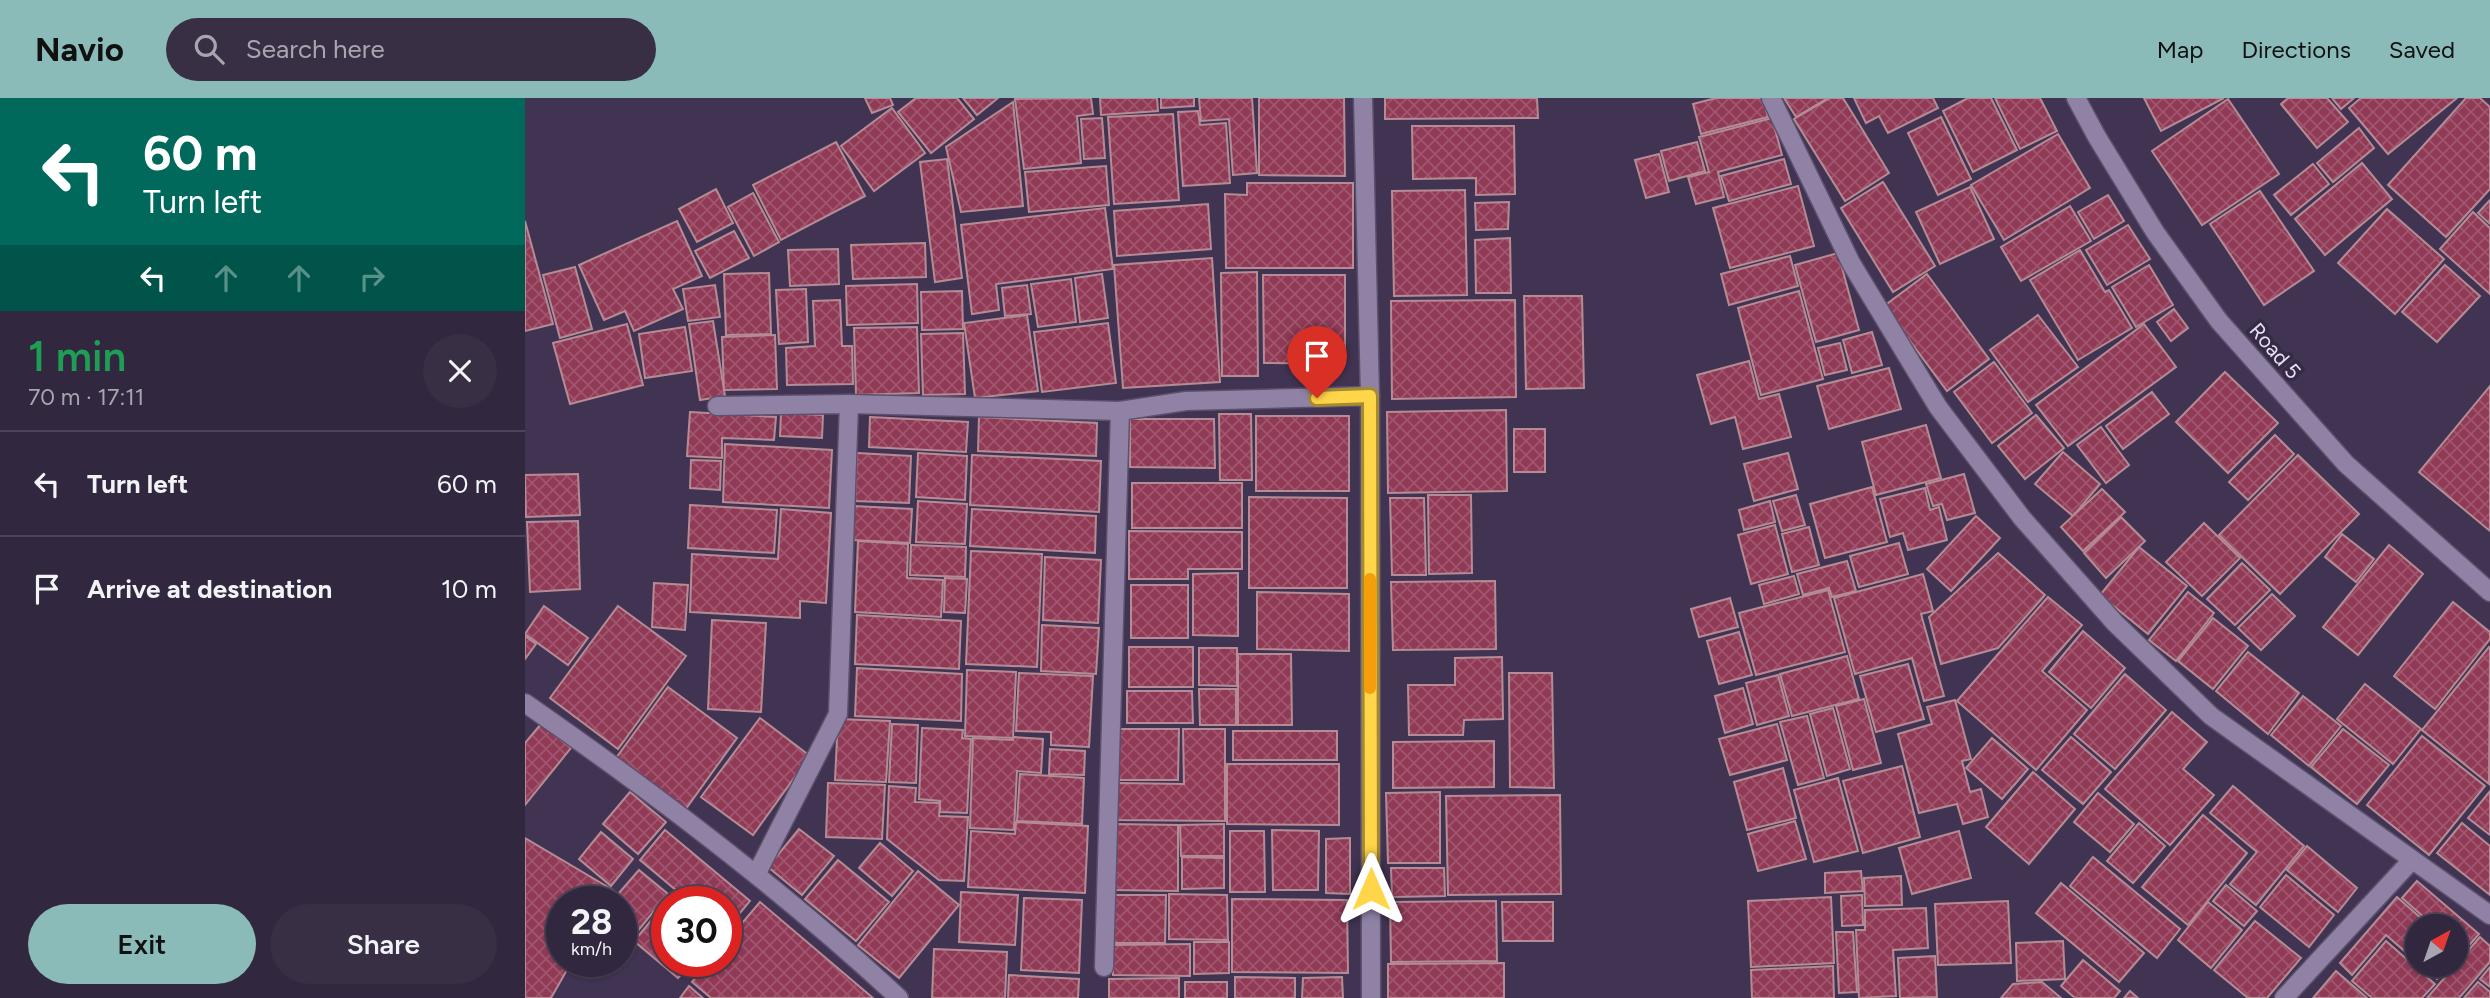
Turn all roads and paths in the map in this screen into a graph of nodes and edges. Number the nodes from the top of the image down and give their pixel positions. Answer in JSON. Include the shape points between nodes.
{"nodes":[{"id":1,"x":1363,"y":98,"type":"edge"},
{"id":2,"x":1770,"y":98,"type":"edge"},
{"id":3,"x":2076,"y":98,"type":"edge"},
{"id":4,"x":1370,"y":396,"type":"junction"},
{"id":5,"x":849,"y":404,"type":"junction"},
{"id":6,"x":717,"y":406,"type":"dead end"},
{"id":7,"x":1120,"y":411,"type":"junction"},
{"id":8,"x":2490,"y":592,"type":"edge"},
{"id":9,"x":525,"y":703,"type":"edge"},
{"id":10,"x":2412,"y":860,"type":"junction"},
{"id":11,"x":757,"y":873,"type":"junction"},
{"id":12,"x":2490,"y":915,"type":"edge"},
{"id":13,"x":1104,"y":967,"type":"dead end"},
{"id":14,"x":899,"y":998,"type":"edge"},
{"id":15,"x":1371,"y":998,"type":"edge"},
{"id":16,"x":2284,"y":998,"type":"edge"}],
"edges":[{"from":1,"to":4,"type":"street"},
{"from":2,"to":10,"type":"street","via":[[1851,263],[1938,407],[2022,518],[2115,623],[2211,716]]},
{"from":3,"to":8,"type":"street","name":"Road 5","via":[[2155,232],[2219,321],[2346,464]]},
{"from":4,"to":7,"type":"street","via":[[1186,401]]},
{"from":4,"to":15,"type":"street"},
{"from":5,"to":6,"type":"street"},
{"from":5,"to":7,"type":"street"},
{"from":5,"to":11,"type":"street","via":[[838,714]]},
{"from":7,"to":13,"type":"street"},
{"from":9,"to":11,"type":"street"},
{"from":10,"to":12,"type":"street"},
{"from":10,"to":16,"type":"street"},
{"from":11,"to":14,"type":"street"}]}
